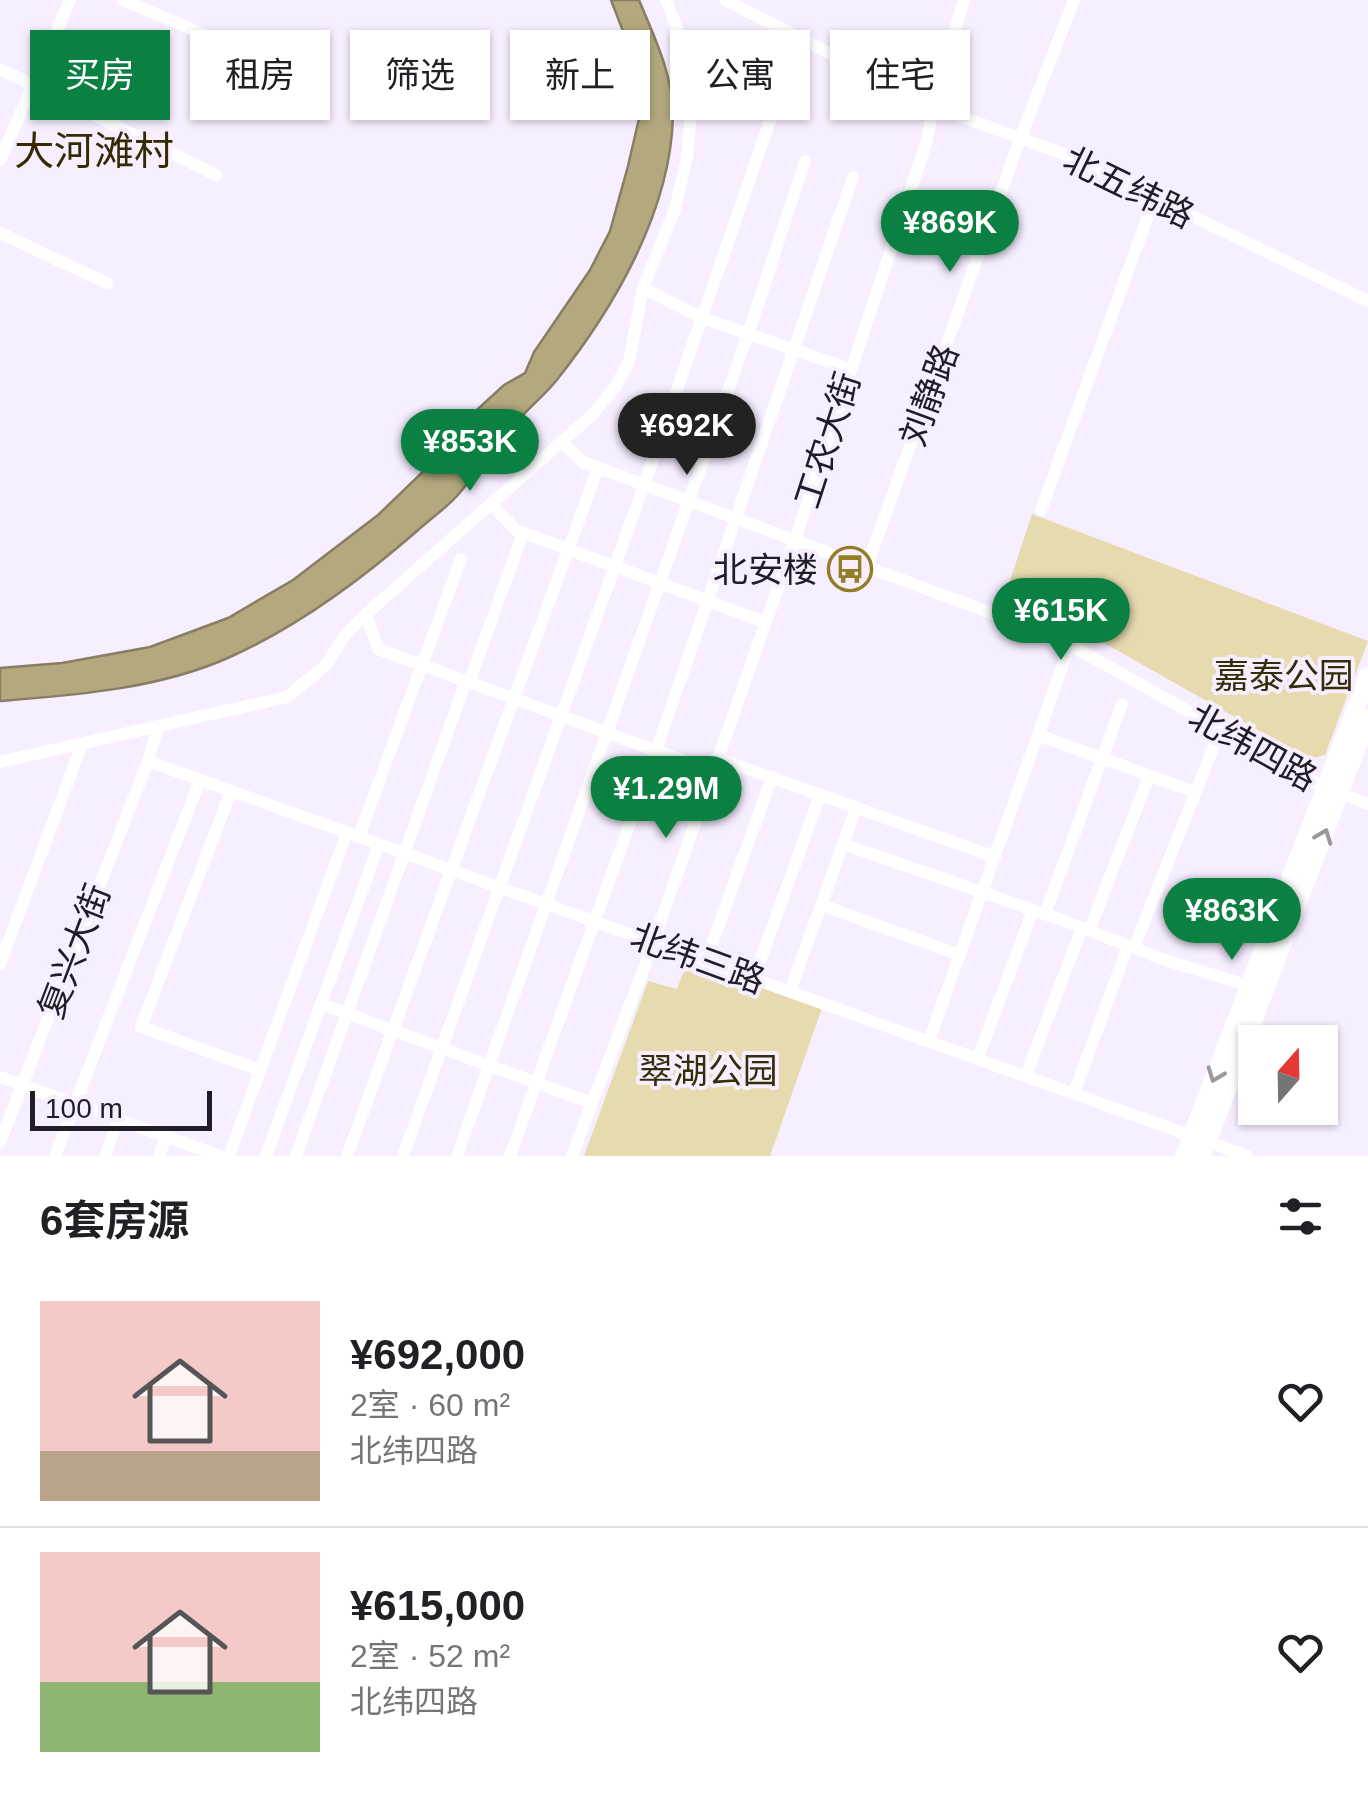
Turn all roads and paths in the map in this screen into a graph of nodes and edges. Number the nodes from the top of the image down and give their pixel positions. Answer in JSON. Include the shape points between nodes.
{"nodes":[{"id":1,"x":70,"y":0,"type":"edge"},
{"id":2,"x":124,"y":0,"type":"edge"},
{"id":3,"x":666,"y":0,"type":"edge"},
{"id":4,"x":725,"y":0,"type":"edge"},
{"id":5,"x":964,"y":0,"type":"edge"},
{"id":6,"x":1074,"y":0,"type":"edge"},
{"id":7,"x":57,"y":30,"type":"edge"},
{"id":8,"x":194,"y":30,"type":"edge"},
{"id":9,"x":785,"y":30,"type":"edge"},
{"id":10,"x":956,"y":30,"type":"edge"},
{"id":11,"x":0,"y":69,"type":"edge"},
{"id":12,"x":30,"y":82,"type":"edge"},
{"id":13,"x":30,"y":93,"type":"edge"},
{"id":14,"x":970,"y":116,"type":"edge"},
{"id":15,"x":106,"y":120,"type":"edge"},
{"id":16,"x":770,"y":120,"type":"edge"},
{"id":17,"x":933,"y":120,"type":"edge"},
{"id":18,"x":935,"y":120,"type":"edge"},
{"id":19,"x":1022,"y":135,"type":"junction"},
{"id":20,"x":0,"y":160,"type":"edge"},
{"id":21,"x":805,"y":161,"type":"dead end"},
{"id":22,"x":216,"y":175,"type":"dead end"},
{"id":23,"x":853,"y":176,"type":"dead end"},
{"id":24,"x":1155,"y":197,"type":"junction"},
{"id":25,"x":0,"y":233,"type":"edge"},
{"id":26,"x":107,"y":283,"type":"dead end"},
{"id":27,"x":644,"y":288,"type":"junction"},
{"id":28,"x":1368,"y":298,"type":"edge"},
{"id":29,"x":702,"y":318,"type":"junction"},
{"id":30,"x":748,"y":334,"type":"junction"},
{"id":31,"x":795,"y":350,"type":"junction"},
{"id":32,"x":850,"y":369,"type":"junction"},
{"id":33,"x":562,"y":442,"type":"junction"},
{"id":34,"x":598,"y":468,"type":"junction"},
{"id":35,"x":644,"y":484,"type":"junction"},
{"id":36,"x":689,"y":501,"type":"junction"},
{"id":37,"x":491,"y":504,"type":"junction"},
{"id":38,"x":1041,"y":510,"type":"dead end"},
{"id":39,"x":737,"y":518,"type":"junction"},
{"id":40,"x":523,"y":533,"type":"junction"},
{"id":41,"x":799,"y":537,"type":"junction"},
{"id":42,"x":569,"y":550,"type":"junction"},
{"id":43,"x":460,"y":559,"type":"dead end"},
{"id":44,"x":868,"y":562,"type":"junction"},
{"id":45,"x":614,"y":566,"type":"junction"},
{"id":46,"x":660,"y":583,"type":"junction"},
{"id":47,"x":708,"y":600,"type":"junction"},
{"id":48,"x":366,"y":614,"type":"junction"},
{"id":49,"x":766,"y":622,"type":"junction"},
{"id":50,"x":1072,"y":641,"type":"junction"},
{"id":51,"x":422,"y":666,"type":"junction"},
{"id":52,"x":1368,"y":676,"type":"edge"},
{"id":53,"x":468,"y":682,"type":"junction"},
{"id":54,"x":515,"y":699,"type":"junction"},
{"id":55,"x":1122,"y":704,"type":"dead end"},
{"id":56,"x":561,"y":716,"type":"junction"},
{"id":57,"x":1367,"y":722,"type":"edge"},
{"id":58,"x":1222,"y":725,"type":"junction"},
{"id":59,"x":158,"y":726,"type":"junction"},
{"id":60,"x":608,"y":733,"type":"junction"},
{"id":61,"x":1038,"y":735,"type":"junction"},
{"id":62,"x":82,"y":744,"type":"junction"},
{"id":63,"x":656,"y":751,"type":"junction"},
{"id":64,"x":1102,"y":758,"type":"junction"},
{"id":65,"x":148,"y":761,"type":"junction"},
{"id":66,"x":0,"y":762,"type":"edge"},
{"id":67,"x":715,"y":765,"type":"junction"},
{"id":68,"x":1149,"y":776,"type":"junction"},
{"id":69,"x":772,"y":778,"type":"junction"},
{"id":70,"x":200,"y":780,"type":"junction"},
{"id":71,"x":1331,"y":786,"type":"junction"},
{"id":72,"x":232,"y":791,"type":"junction"},
{"id":73,"x":1196,"y":792,"type":"junction"},
{"id":74,"x":820,"y":795,"type":"junction"},
{"id":75,"x":1368,"y":804,"type":"edge"},
{"id":76,"x":856,"y":808,"type":"junction"},
{"id":77,"x":353,"y":834,"type":"junction"},
{"id":78,"x":379,"y":844,"type":"junction"},
{"id":79,"x":842,"y":844,"type":"junction"},
{"id":80,"x":404,"y":853,"type":"junction"},
{"id":81,"x":995,"y":857,"type":"junction"},
{"id":82,"x":453,"y":870,"type":"junction"},
{"id":83,"x":501,"y":887,"type":"junction"},
{"id":84,"x":982,"y":892,"type":"junction"},
{"id":85,"x":548,"y":904,"type":"junction"},
{"id":86,"x":820,"y":905,"type":"junction"},
{"id":87,"x":1039,"y":912,"type":"junction"},
{"id":88,"x":596,"y":921,"type":"junction"},
{"id":89,"x":1085,"y":929,"type":"junction"},
{"id":90,"x":653,"y":942,"type":"junction"},
{"id":91,"x":1131,"y":947,"type":"junction"},
{"id":92,"x":960,"y":955,"type":"junction"},
{"id":93,"x":706,"y":960,"type":"junction"},
{"id":94,"x":0,"y":964,"type":"edge"},
{"id":95,"x":754,"y":978,"type":"junction"},
{"id":96,"x":1257,"y":988,"type":"junction"},
{"id":97,"x":790,"y":991,"type":"junction"},
{"id":98,"x":321,"y":1004,"type":"junction"},
{"id":99,"x":347,"y":1013,"type":"junction"},
{"id":100,"x":393,"y":1030,"type":"junction"},
{"id":101,"x":928,"y":1040,"type":"junction"},
{"id":102,"x":442,"y":1048,"type":"junction"},
{"id":103,"x":978,"y":1058,"type":"junction"},
{"id":104,"x":490,"y":1065,"type":"junction"},
{"id":105,"x":260,"y":1070,"type":"junction"},
{"id":106,"x":1026,"y":1076,"type":"junction"},
{"id":107,"x":0,"y":1078,"type":"edge"},
{"id":108,"x":537,"y":1083,"type":"junction"},
{"id":109,"x":22,"y":1085,"type":"junction"},
{"id":110,"x":1074,"y":1093,"type":"junction"},
{"id":111,"x":592,"y":1103,"type":"junction"},
{"id":112,"x":75,"y":1104,"type":"junction"},
{"id":113,"x":118,"y":1120,"type":"junction"},
{"id":114,"x":166,"y":1137,"type":"junction"},
{"id":115,"x":0,"y":1142,"type":"edge"},
{"id":116,"x":1201,"y":1144,"type":"edge"},
{"id":117,"x":213,"y":1155,"type":"edge"},
{"id":118,"x":55,"y":1156,"type":"edge"},
{"id":119,"x":105,"y":1156,"type":"edge"},
{"id":120,"x":159,"y":1156,"type":"edge"},
{"id":121,"x":229,"y":1156,"type":"edge"},
{"id":122,"x":266,"y":1156,"type":"edge"},
{"id":123,"x":296,"y":1156,"type":"edge"},
{"id":124,"x":347,"y":1156,"type":"edge"},
{"id":125,"x":403,"y":1156,"type":"edge"},
{"id":126,"x":457,"y":1156,"type":"edge"},
{"id":127,"x":510,"y":1156,"type":"edge"},
{"id":128,"x":572,"y":1156,"type":"edge"},
{"id":129,"x":1184,"y":1156,"type":"edge"},
{"id":130,"x":1246,"y":1156,"type":"edge"}],
"edges":[{"from":1,"to":7,"type":"street"},
{"from":2,"to":8,"type":"street"},
{"from":3,"to":27,"type":"street","via":[[693,86],[676,209]]},
{"from":4,"to":9,"type":"street","name":"北五纬路"},
{"from":5,"to":10,"type":"street","name":"工农大街"},
{"from":6,"to":19,"type":"street","name":"刘静路"},
{"from":11,"to":12,"type":"street"},
{"from":13,"to":20,"type":"street"},
{"from":14,"to":19,"type":"street","name":"北五纬路"},
{"from":15,"to":22,"type":"street"},
{"from":16,"to":29,"type":"street"},
{"from":17,"to":32,"type":"street","name":"工农大街"},
{"from":18,"to":41,"type":"street","name":"工农大街","via":[[924,173]]},
{"from":19,"to":24,"type":"street","name":"北五纬路"},
{"from":19,"to":44,"type":"street","name":"刘静路"},
{"from":21,"to":30,"type":"street"},
{"from":23,"to":31,"type":"street"},
{"from":24,"to":28,"type":"street","name":"北五纬路"},
{"from":24,"to":38,"type":"street"},
{"from":25,"to":26,"type":"street"},
{"from":27,"to":29,"type":"street"},
{"from":27,"to":33,"type":"street","via":[[632,350],[616,386]]},
{"from":29,"to":30,"type":"street"},
{"from":29,"to":35,"type":"street"},
{"from":30,"to":31,"type":"street"},
{"from":30,"to":36,"type":"street"},
{"from":31,"to":32,"type":"street"},
{"from":31,"to":39,"type":"street"},
{"from":32,"to":41,"type":"street","name":"工农大街"},
{"from":33,"to":34,"type":"street","name":"北纬四路"},
{"from":33,"to":37,"type":"street"},
{"from":34,"to":35,"type":"street","name":"北纬四路"},
{"from":34,"to":42,"type":"street"},
{"from":35,"to":36,"type":"street","name":"北纬四路"},
{"from":35,"to":45,"type":"street"},
{"from":36,"to":39,"type":"street","name":"北纬四路"},
{"from":36,"to":46,"type":"street"},
{"from":37,"to":40,"type":"street"},
{"from":37,"to":48,"type":"street"},
{"from":39,"to":41,"type":"street","name":"北纬四路"},
{"from":39,"to":47,"type":"street"},
{"from":40,"to":42,"type":"street"},
{"from":40,"to":53,"type":"street"},
{"from":41,"to":44,"type":"street","name":"北纬四路"},
{"from":41,"to":49,"type":"street","name":"工农大街"},
{"from":42,"to":45,"type":"street"},
{"from":42,"to":54,"type":"street"},
{"from":43,"to":51,"type":"street"},
{"from":44,"to":50,"type":"street","name":"北纬四路","via":[[1035,620]]},
{"from":45,"to":46,"type":"street"},
{"from":45,"to":56,"type":"street"},
{"from":46,"to":47,"type":"street"},
{"from":46,"to":60,"type":"street"},
{"from":47,"to":49,"type":"street"},
{"from":47,"to":63,"type":"street"},
{"from":48,"to":51,"type":"street","via":[[378,649]]},
{"from":48,"to":59,"type":"street","via":[[326,666],[287,698]]},
{"from":49,"to":67,"type":"street","name":"工农大街"},
{"from":50,"to":58,"type":"street","name":"北纬四路"},
{"from":50,"to":61,"type":"street"},
{"from":51,"to":53,"type":"street"},
{"from":51,"to":77,"type":"street"},
{"from":52,"to":71,"type":"main road"},
{"from":53,"to":54,"type":"street"},
{"from":53,"to":80,"type":"street"},
{"from":54,"to":56,"type":"street"},
{"from":54,"to":82,"type":"street"},
{"from":55,"to":64,"type":"street"},
{"from":56,"to":60,"type":"street"},
{"from":56,"to":83,"type":"street"},
{"from":57,"to":71,"type":"main road"},
{"from":58,"to":71,"type":"street","name":"北纬四路"},
{"from":58,"to":73,"type":"street"},
{"from":59,"to":62,"type":"street"},
{"from":59,"to":65,"type":"street","name":"复兴大街"},
{"from":60,"to":63,"type":"street"},
{"from":60,"to":85,"type":"street"},
{"from":61,"to":64,"type":"street"},
{"from":61,"to":81,"type":"street"},
{"from":62,"to":66,"type":"street"},
{"from":62,"to":94,"type":"street"},
{"from":63,"to":67,"type":"street"},
{"from":63,"to":88,"type":"street"},
{"from":64,"to":68,"type":"street"},
{"from":64,"to":87,"type":"street"},
{"from":65,"to":70,"type":"street","name":"北纬三路"},
{"from":65,"to":109,"type":"street","name":"复兴大街"},
{"from":67,"to":69,"type":"street"},
{"from":67,"to":90,"type":"street","name":"工农大街"},
{"from":68,"to":73,"type":"street"},
{"from":68,"to":89,"type":"street"},
{"from":69,"to":74,"type":"street"},
{"from":69,"to":93,"type":"street"},
{"from":70,"to":72,"type":"street","name":"北纬三路"},
{"from":70,"to":112,"type":"street"},
{"from":71,"to":75,"type":"street","name":"北纬四路"},
{"from":71,"to":96,"type":"main road"},
{"from":72,"to":77,"type":"street","name":"北纬三路"},
{"from":72,"to":105,"type":"street","via":[[140,1027]]},
{"from":73,"to":91,"type":"street"},
{"from":74,"to":76,"type":"street"},
{"from":74,"to":95,"type":"street"},
{"from":76,"to":79,"type":"street"},
{"from":76,"to":81,"type":"street"},
{"from":77,"to":78,"type":"street","name":"北纬三路"},
{"from":77,"to":105,"type":"street"},
{"from":78,"to":80,"type":"street","name":"北纬三路"},
{"from":78,"to":98,"type":"street"},
{"from":79,"to":84,"type":"street"},
{"from":79,"to":86,"type":"street"},
{"from":80,"to":82,"type":"street","name":"北纬三路"},
{"from":80,"to":99,"type":"street"},
{"from":81,"to":84,"type":"street"},
{"from":82,"to":83,"type":"street","name":"北纬三路"},
{"from":82,"to":100,"type":"street"},
{"from":83,"to":85,"type":"street","name":"北纬三路"},
{"from":83,"to":102,"type":"street"},
{"from":84,"to":87,"type":"street"},
{"from":84,"to":92,"type":"street"},
{"from":85,"to":88,"type":"street","name":"北纬三路"},
{"from":85,"to":104,"type":"street"},
{"from":86,"to":92,"type":"street"},
{"from":86,"to":97,"type":"street"},
{"from":87,"to":89,"type":"street"},
{"from":87,"to":103,"type":"street"},
{"from":88,"to":90,"type":"street","name":"北纬三路"},
{"from":88,"to":108,"type":"street"},
{"from":89,"to":91,"type":"street"},
{"from":89,"to":106,"type":"street"},
{"from":90,"to":93,"type":"street","name":"北纬三路"},
{"from":90,"to":111,"type":"street","name":"工农大街"},
{"from":91,"to":96,"type":"street"},
{"from":91,"to":110,"type":"street"},
{"from":92,"to":101,"type":"street"},
{"from":93,"to":95,"type":"street","name":"北纬三路"},
{"from":95,"to":97,"type":"street","name":"北纬三路"},
{"from":96,"to":116,"type":"main road"},
{"from":97,"to":101,"type":"street","name":"北纬三路"},
{"from":98,"to":99,"type":"street"},
{"from":98,"to":122,"type":"street"},
{"from":99,"to":100,"type":"street"},
{"from":99,"to":123,"type":"street"},
{"from":100,"to":102,"type":"street"},
{"from":100,"to":124,"type":"street"},
{"from":101,"to":103,"type":"street","name":"北纬三路"},
{"from":102,"to":104,"type":"street"},
{"from":102,"to":125,"type":"street"},
{"from":103,"to":106,"type":"street","name":"北纬三路"},
{"from":104,"to":108,"type":"street"},
{"from":104,"to":126,"type":"street"},
{"from":105,"to":121,"type":"street"},
{"from":106,"to":110,"type":"street","name":"北纬三路"},
{"from":107,"to":109,"type":"street"},
{"from":108,"to":111,"type":"street"},
{"from":108,"to":127,"type":"street"},
{"from":109,"to":112,"type":"street"},
{"from":109,"to":115,"type":"street","name":"复兴大街"},
{"from":110,"to":116,"type":"street","name":"北纬三路"},
{"from":111,"to":128,"type":"street","name":"工农大街"},
{"from":112,"to":113,"type":"street"},
{"from":112,"to":118,"type":"street"},
{"from":113,"to":114,"type":"street"},
{"from":113,"to":119,"type":"street"},
{"from":114,"to":117,"type":"street"},
{"from":114,"to":120,"type":"street"},
{"from":116,"to":129,"type":"main road"},
{"from":116,"to":130,"type":"street","name":"北纬三路"}]}
